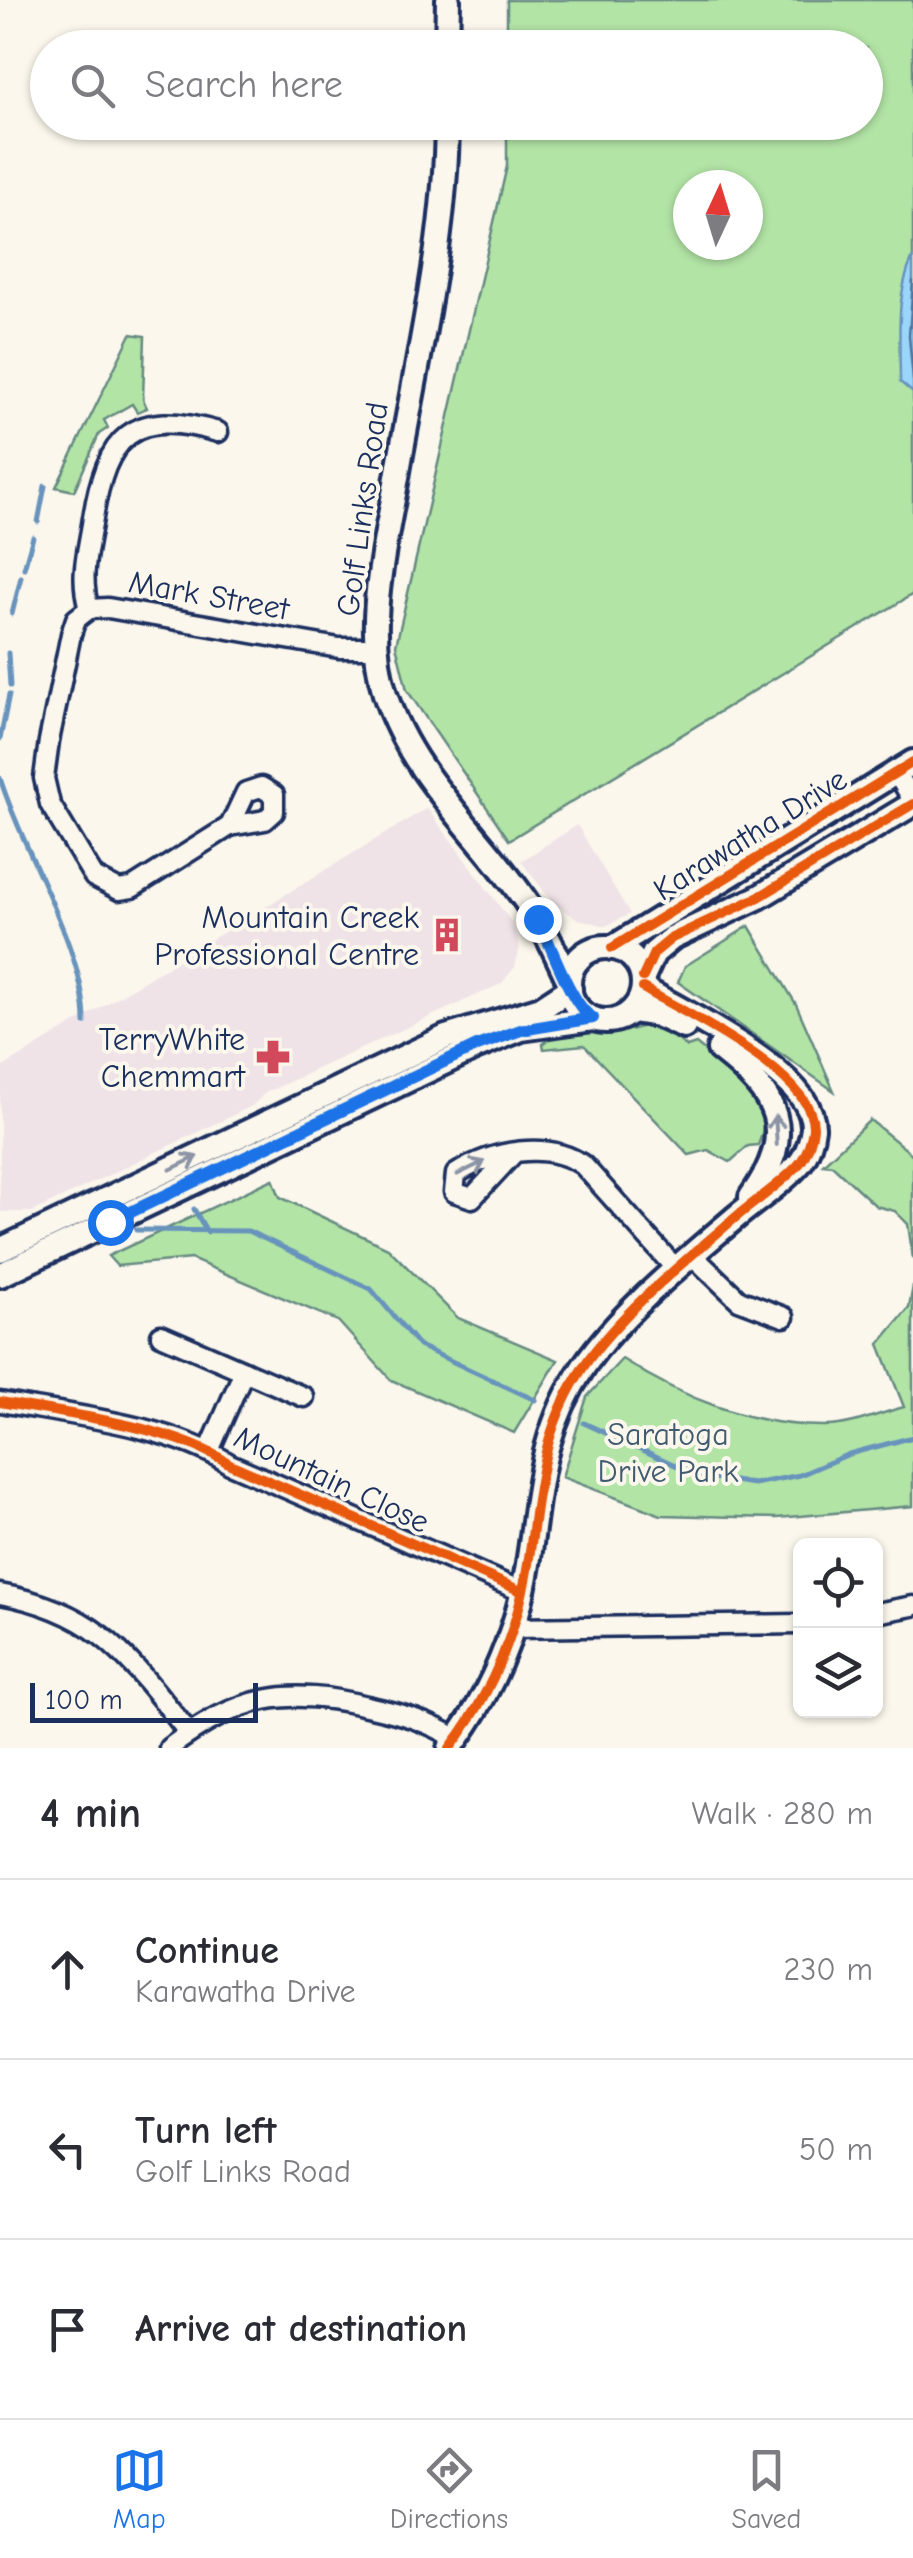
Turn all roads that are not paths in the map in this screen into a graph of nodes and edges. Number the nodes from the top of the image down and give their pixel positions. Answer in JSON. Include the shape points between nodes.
{"nodes":[{"id":1,"x":448,"y":0,"type":"edge"},
{"id":2,"x":448,"y":30,"type":"edge"},
{"id":3,"x":446,"y":140,"type":"edge"},
{"id":4,"x":218,"y":432,"type":"dead end"},
{"id":5,"x":89,"y":609,"type":"junction"},
{"id":6,"x":377,"y":648,"type":"junction"},
{"id":7,"x":905,"y":767,"type":"edge"},
{"id":8,"x":913,"y":802,"type":"edge"},
{"id":9,"x":230,"y":826,"type":"dead end"},
{"id":10,"x":538,"y":919,"type":"junction"},
{"id":11,"x":612,"y":948,"type":"junction"},
{"id":12,"x":588,"y":952,"type":"junction"},
{"id":13,"x":643,"y":983,"type":"junction"},
{"id":14,"x":569,"y":985,"type":"junction"},
{"id":15,"x":632,"y":1011,"type":"junction"},
{"id":16,"x":593,"y":1018,"type":"junction"},
{"id":17,"x":513,"y":1154,"type":"dead end"},
{"id":18,"x":737,"y":1216,"type":"junction"},
{"id":19,"x":4,"y":1248,"type":"edge"},
{"id":20,"x":685,"y":1263,"type":"junction"},
{"id":21,"x":0,"y":1275,"type":"edge"},
{"id":22,"x":784,"y":1317,"type":"dead end"},
{"id":23,"x":161,"y":1334,"type":"dead end"},
{"id":24,"x":244,"y":1371,"type":"junction"},
{"id":25,"x":304,"y":1396,"type":"dead end"},
{"id":26,"x":0,"y":1402,"type":"edge"},
{"id":27,"x":209,"y":1450,"type":"junction"},
{"id":28,"x":521,"y":1591,"type":"junction"},
{"id":29,"x":0,"y":1594,"type":"edge"},
{"id":30,"x":913,"y":1606,"type":"edge"},
{"id":31,"x":883,"y":1612,"type":"edge"},
{"id":32,"x":793,"y":1624,"type":"edge"},
{"id":33,"x":513,"y":1628,"type":"junction"},
{"id":34,"x":189,"y":1733,"type":"junction"},
{"id":35,"x":454,"y":1744,"type":"edge"},
{"id":36,"x":169,"y":1748,"type":"edge"}],
"edges":[{"from":1,"to":2,"type":"main road"},
{"from":3,"to":6,"type":"main road","name":"Golf Links Road","via":[[443,210],[386,539]]},
{"from":4,"to":5,"type":"street","via":[[155,425],[130,433],[111,451],[98,480],[83,570]]},
{"from":5,"to":6,"type":"street","name":"Mark Street","via":[[339,648]]},
{"from":5,"to":9,"type":"street","via":[[70,634],[44,778],[50,804],[94,877],[119,890],[132,888]]},
{"from":6,"to":10,"type":"main road","name":"Golf Links Road","via":[[384,692],[409,746]]},
{"from":7,"to":8,"type":"street"},
{"from":7,"to":11,"type":"main road","name":"Karawatha Drive"},
{"from":8,"to":13,"type":"main road","name":"Karawatha Drive","via":[[759,897],[672,938],[654,953]]},
{"from":10,"to":12,"type":"main road","name":"Golf Links Road"},
{"from":10,"to":14,"type":"main road","name":"Golf Links Road"},
{"from":11,"to":12,"type":"main road"},
{"from":11,"to":13,"type":"main road","via":[[632,958]]},
{"from":12,"to":14,"type":"main road"},
{"from":13,"to":15,"type":"main road"},
{"from":13,"to":18,"type":"main road","via":[[771,1066],[810,1105],[813,1127],[802,1160]]},
{"from":14,"to":16,"type":"main road","via":[[577,1007]]},
{"from":19,"to":14,"type":"main road","one_way":true,"via":[[446,1037],[541,1008]]},
{"from":15,"to":16,"type":"main road","via":[[613,1020]]},
{"from":18,"to":15,"type":"main road","one_way":true,"via":[[776,1154],[779,1135],[768,1096],[702,1036]]},
{"from":16,"to":21,"type":"main road","via":[[521,1030],[477,1046]]},
{"from":17,"to":20,"type":"street","via":[[551,1150],[584,1165]]},
{"from":18,"to":20,"type":"main road"},
{"from":20,"to":22,"type":"street","via":[[740,1300]]},
{"from":20,"to":28,"type":"main road","via":[[594,1353],[567,1392],[539,1470]]},
{"from":23,"to":24,"type":"street"},
{"from":24,"to":25,"type":"street"},
{"from":24,"to":27,"type":"street"},
{"from":26,"to":27,"type":"street","name":"Mountain Close"},
{"from":27,"to":28,"type":"street","name":"Mountain Close"},
{"from":28,"to":33,"type":"main road"},
{"from":29,"to":34,"type":"street","via":[[45,1602],[87,1622],[127,1656]]},
{"from":30,"to":31,"type":"street"},
{"from":32,"to":33,"type":"street"},
{"from":33,"to":35,"type":"main road","via":[[490,1685]]},
{"from":34,"to":35,"type":"street","via":[[243,1703],[281,1694],[322,1695],[425,1720]]},
{"from":34,"to":36,"type":"street"}]}
